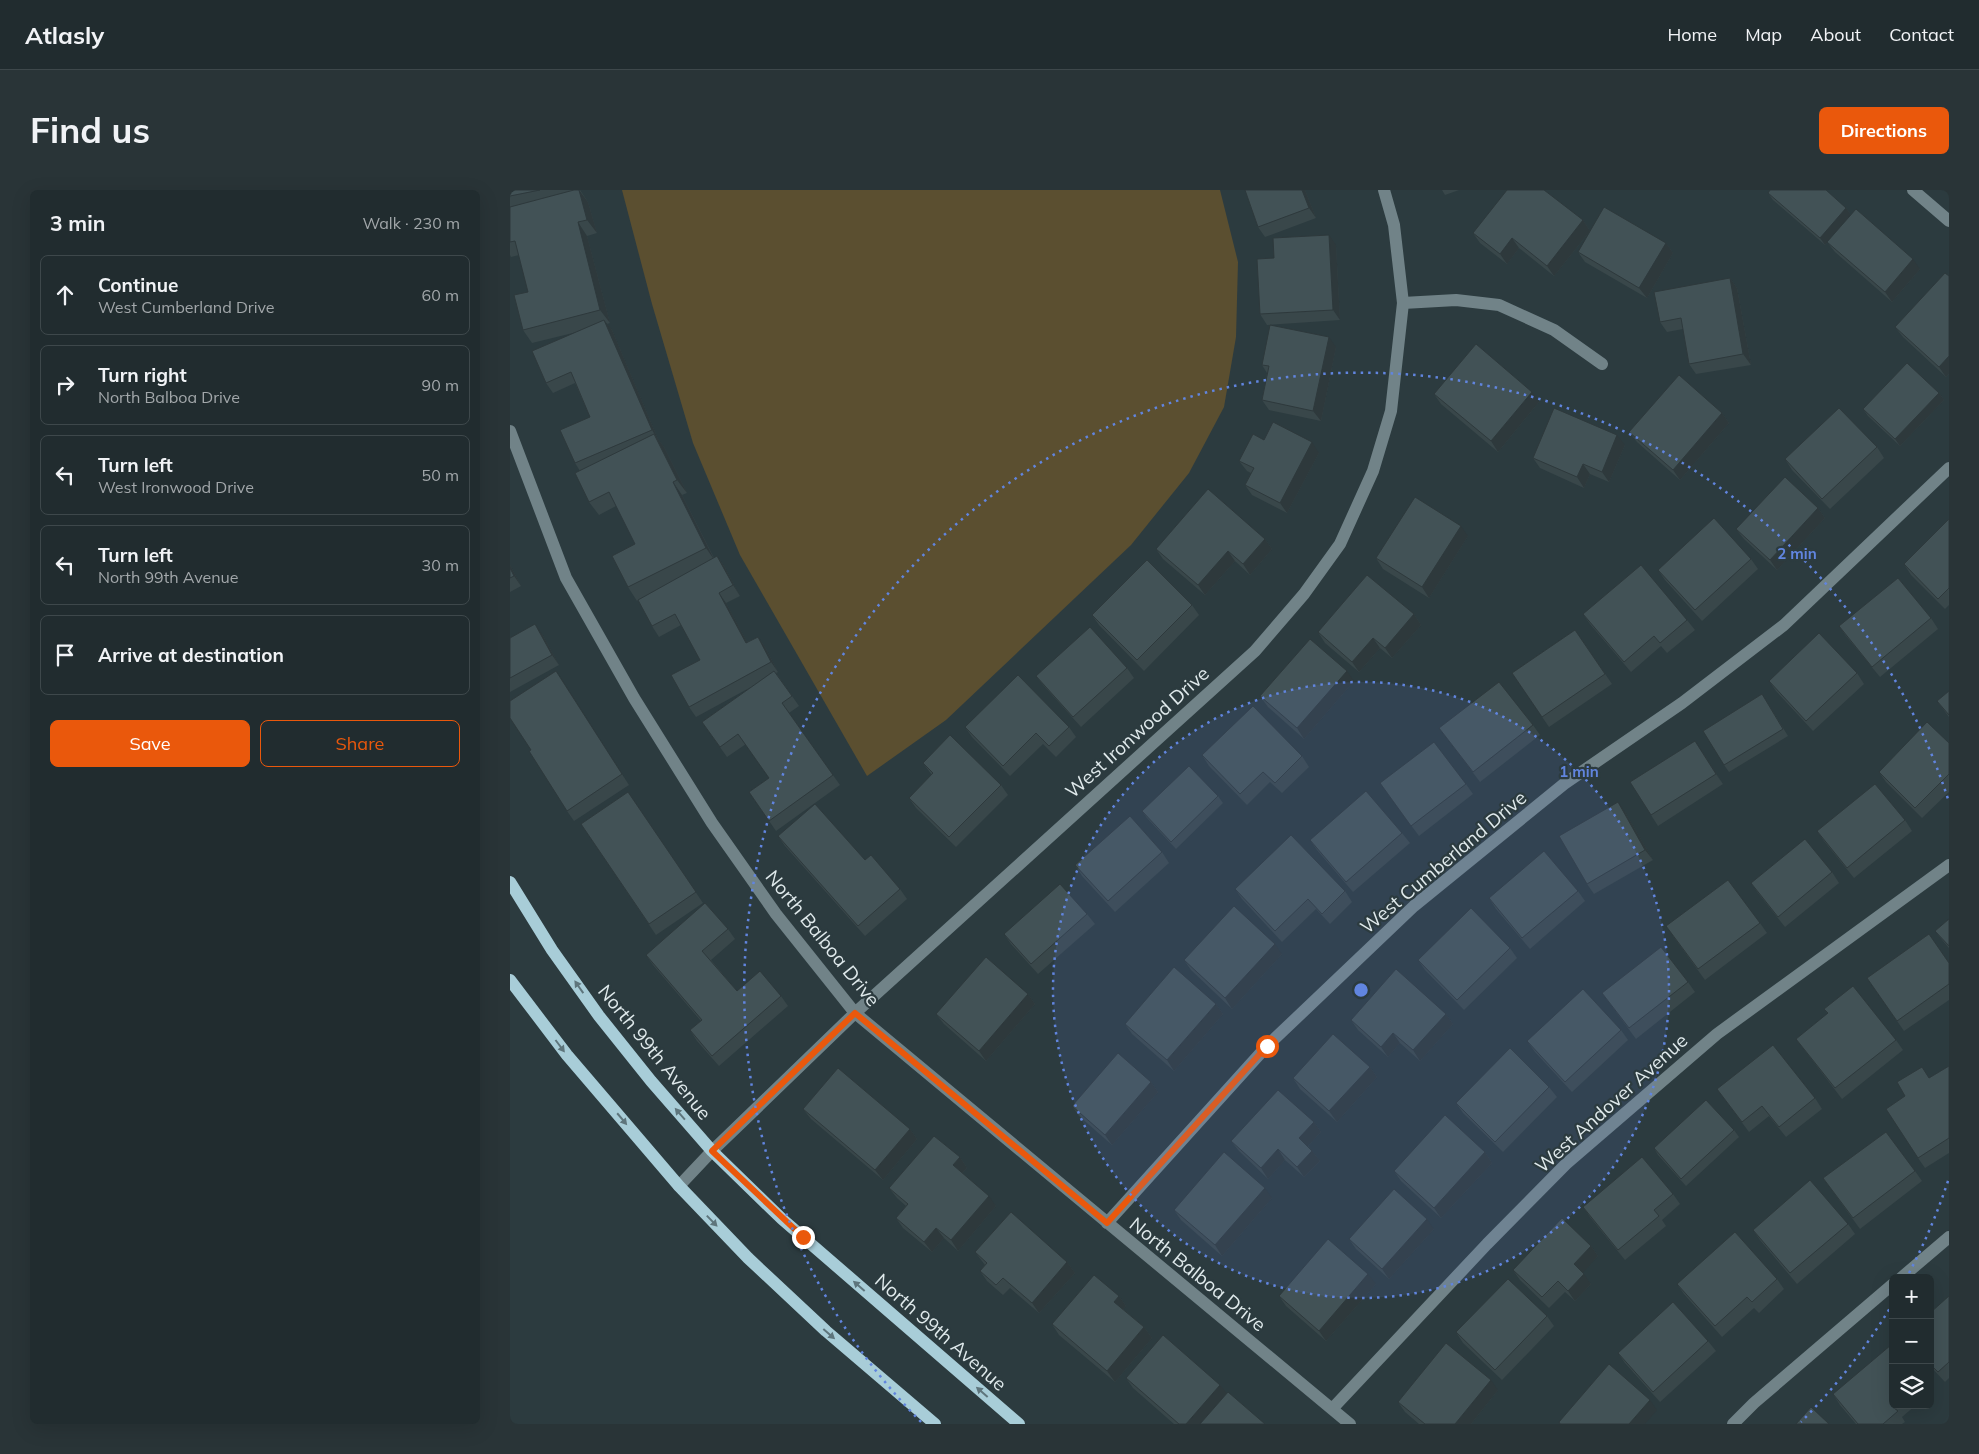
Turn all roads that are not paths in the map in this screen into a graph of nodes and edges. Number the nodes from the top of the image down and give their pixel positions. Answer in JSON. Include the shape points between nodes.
{"nodes":[{"id":1,"x":1384,"y":190,"type":"edge"},
{"id":2,"x":1913,"y":190,"type":"edge"},
{"id":3,"x":1949,"y":221,"type":"edge"},
{"id":4,"x":1403,"y":303,"type":"junction"},
{"id":5,"x":1602,"y":364,"type":"dead end"},
{"id":6,"x":510,"y":431,"type":"edge"},
{"id":7,"x":1949,"y":468,"type":"edge"},
{"id":8,"x":1949,"y":864,"type":"edge"},
{"id":9,"x":510,"y":882,"type":"edge"},
{"id":10,"x":510,"y":980,"type":"edge"},
{"id":11,"x":855,"y":1013,"type":"junction"},
{"id":12,"x":712,"y":1151,"type":"junction"},
{"id":13,"x":679,"y":1186,"type":"junction"},
{"id":14,"x":1107,"y":1223,"type":"junction"},
{"id":15,"x":1949,"y":1237,"type":"edge"},
{"id":16,"x":1906,"y":1274,"type":"edge"},
{"id":17,"x":1889,"y":1287,"type":"edge"},
{"id":18,"x":1332,"y":1408,"type":"junction"},
{"id":19,"x":936,"y":1424,"type":"edge"},
{"id":20,"x":1019,"y":1424,"type":"edge"},
{"id":21,"x":1350,"y":1424,"type":"edge"},
{"id":22,"x":1733,"y":1424,"type":"edge"}],
"edges":[{"from":1,"to":4,"type":"street","name":"West Ironwood Drive","via":[[1394,226]]},
{"from":2,"to":3,"type":"street"},
{"from":4,"to":5,"type":"street","via":[[1456,300],[1499,305],[1554,330]]},
{"from":4,"to":11,"type":"street","name":"West Ironwood Drive","via":[[1391,411],[1373,471],[1340,544],[1304,594],[1255,651]]},
{"from":6,"to":11,"type":"street","name":"North Balboa Drive","via":[[566,578],[634,698],[712,823],[776,914]]},
{"from":7,"to":14,"type":"street","name":"West Cumberland Drive","via":[[1784,625],[1682,702],[1564,784],[1414,906],[1267,1046]]},
{"from":8,"to":18,"type":"street","name":"West Andover Avenue","via":[[1717,1034],[1566,1164]]},
{"from":12,"to":9,"type":"main road","name":"North 99th Avenue","one_way":true,"via":[[599,1016],[552,950]]},
{"from":10,"to":13,"type":"main road","one_way":true,"via":[[567,1055]]},
{"from":11,"to":12,"type":"street","name":"West Ironwood Drive"},
{"from":11,"to":14,"type":"street","name":"North Balboa Drive"},
{"from":12,"to":13,"type":"street","name":"West Ironwood Drive"},
{"from":20,"to":12,"type":"main road","name":"North 99th Avenue","one_way":true,"via":[[803,1237]]},
{"from":13,"to":19,"type":"main road","one_way":true,"via":[[748,1258],[826,1331]]},
{"from":14,"to":18,"type":"street","name":"North Balboa Drive"},
{"from":15,"to":16,"type":"street"},
{"from":17,"to":22,"type":"street"},
{"from":18,"to":21,"type":"street","name":"North Balboa Drive"}]}
